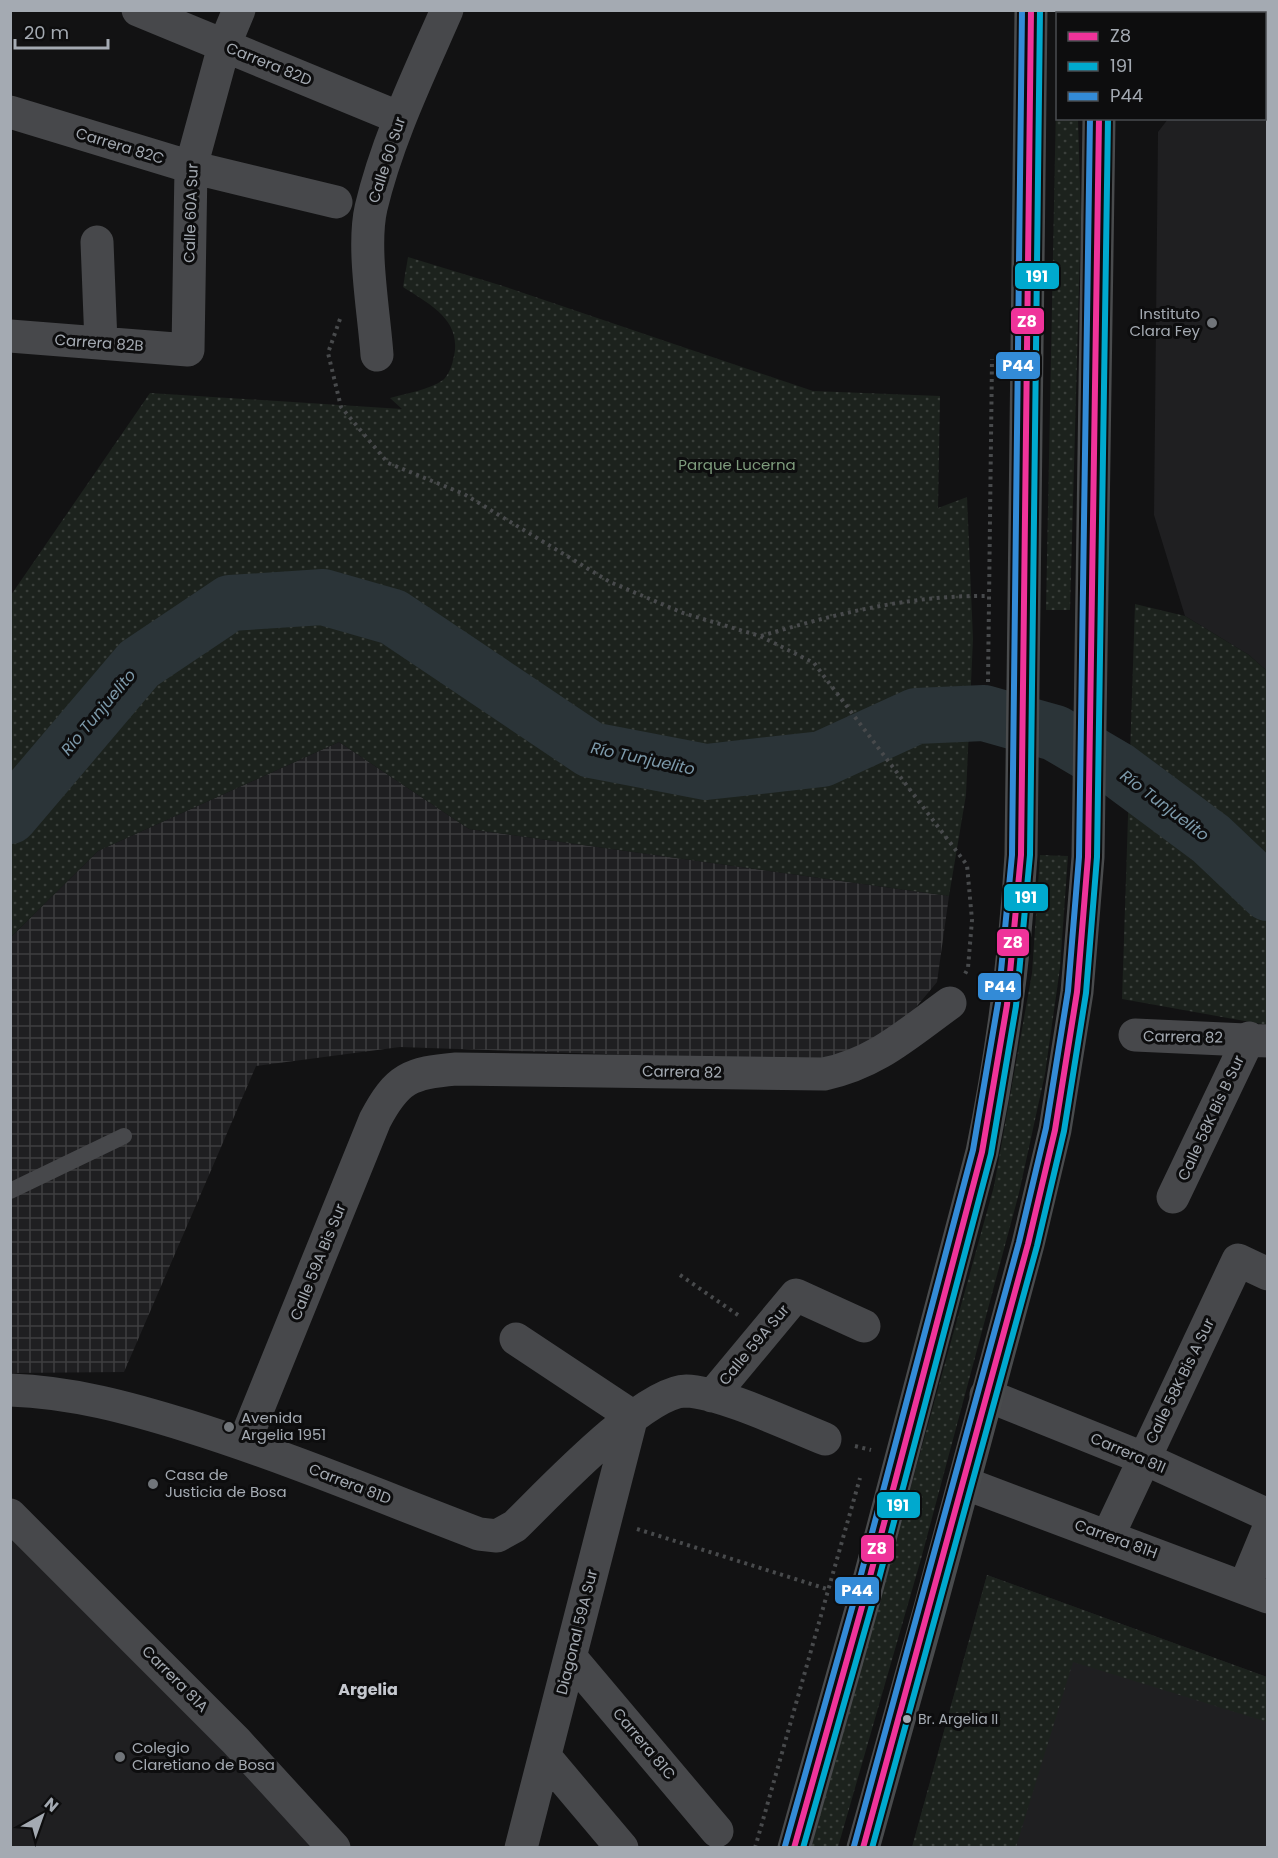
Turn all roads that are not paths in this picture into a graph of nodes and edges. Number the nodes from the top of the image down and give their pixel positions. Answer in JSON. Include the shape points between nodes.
{"nodes":[{"id":1,"x":138,"y":10,"type":"edge"},
{"id":2,"x":239,"y":10,"type":"edge"},
{"id":3,"x":447,"y":10,"type":"edge"},
{"id":4,"x":1031,"y":10,"type":"edge"},
{"id":5,"x":224,"y":46,"type":"junction"},
{"id":6,"x":10,"y":112,"type":"edge"},
{"id":7,"x":400,"y":118,"type":"junction"},
{"id":8,"x":1099,"y":120,"type":"edge"},
{"id":9,"x":190,"y":167,"type":"junction"},
{"id":10,"x":336,"y":202,"type":"dead end"},
{"id":11,"x":97,"y":242,"type":"dead end"},
{"id":12,"x":10,"y":336,"type":"edge"},
{"id":13,"x":101,"y":343,"type":"junction"},
{"id":14,"x":188,"y":350,"type":"joint"},
{"id":15,"x":377,"y":355,"type":"dead end"},
{"id":16,"x":950,"y":1003,"type":"road end"},
{"id":17,"x":1135,"y":1035,"type":"dead end"},
{"id":18,"x":1258,"y":1040,"type":"edge"},
{"id":19,"x":398,"y":1084,"type":"joint"},
{"id":20,"x":124,"y":1136,"type":"dead end"},
{"id":21,"x":10,"y":1191,"type":"edge"},
{"id":22,"x":1173,"y":1197,"type":"dead end"},
{"id":23,"x":1268,"y":1274,"type":"edge"},
{"id":24,"x":864,"y":1326,"type":"dead end"},
{"id":25,"x":516,"y":1339,"type":"dead end"},
{"id":26,"x":10,"y":1390,"type":"edge"},
{"id":27,"x":986,"y":1395,"type":"junction"},
{"id":28,"x":712,"y":1396,"type":"junction"},
{"id":29,"x":639,"y":1411,"type":"junction"},
{"id":30,"x":825,"y":1439,"type":"road end"},
{"id":31,"x":244,"y":1443,"type":"junction"},
{"id":32,"x":1143,"y":1458,"type":"junction"},
{"id":33,"x":964,"y":1483,"type":"junction"},
{"id":34,"x":10,"y":1515,"type":"edge"},
{"id":35,"x":1268,"y":1515,"type":"edge"},
{"id":36,"x":1268,"y":1530,"type":"edge"},
{"id":37,"x":1108,"y":1536,"type":"junction"},
{"id":38,"x":1256,"y":1592,"type":"edge"},
{"id":39,"x":571,"y":1658,"type":"junction"},
{"id":40,"x":546,"y":1758,"type":"junction"},
{"id":41,"x":717,"y":1831,"type":"dead end"},
{"id":42,"x":334,"y":1848,"type":"edge"},
{"id":43,"x":521,"y":1848,"type":"edge"},
{"id":44,"x":622,"y":1848,"type":"edge"},
{"id":45,"x":794,"y":1848,"type":"edge"},
{"id":46,"x":863,"y":1848,"type":"edge"}],
"edges":[{"from":1,"to":5,"type":"street","name":"Carrera 82D"},
{"from":2,"to":5,"type":"street","name":"Calle 60A Sur"},
{"from":3,"to":7,"type":"street","name":"Calle 60 Sur"},
{"from":4,"to":45,"type":"main road","via":[[1021,855],[1013,966],[982,1152]]},
{"from":5,"to":7,"type":"street","name":"Carrera 82D"},
{"from":5,"to":9,"type":"street","name":"Calle 60A Sur"},
{"from":6,"to":9,"type":"street","name":"Carrera 82C"},
{"from":7,"to":15,"type":"street","name":"Calle 60 Sur","via":[[371,209],[368,242]]},
{"from":8,"to":27,"type":"main road","via":[[1088,857],[1077,992],[1055,1130]]},
{"from":9,"to":10,"type":"street","name":"Carrera 82C"},
{"from":9,"to":14,"type":"street","name":"Calle 60A Sur"},
{"from":11,"to":13,"type":"street"},
{"from":12,"to":13,"type":"street","name":"Carrera 82B"},
{"from":13,"to":14,"type":"street","name":"Carrera 82B"},
{"from":16,"to":19,"type":"street","name":"Carrera 82","via":[[880,1054],[853,1068],[824,1074],[456,1069],[420,1072]]},
{"from":17,"to":18,"type":"street","name":"Carrera 82"},
{"from":18,"to":22,"type":"street","name":"Calle 58K Bis B Sur"},
{"from":19,"to":31,"type":"street","name":"Calle 59A Bis Sur","via":[[375,1120]]},
{"from":20,"to":21,"type":"lane"},
{"from":23,"to":32,"type":"street","name":"Calle 58K Bis A Sur","via":[[1238,1260]]},
{"from":24,"to":28,"type":"street","name":"Calle 59A Sur","via":[[796,1295]]},
{"from":25,"to":29,"type":"street"},
{"from":26,"to":31,"type":"street","name":"Carrera 81D","via":[[87,1398]]},
{"from":27,"to":32,"type":"street","name":"Carrera 81I"},
{"from":27,"to":33,"type":"main road"},
{"from":28,"to":29,"type":"street","via":[[685,1391],[660,1398]]},
{"from":28,"to":30,"type":"street"},
{"from":29,"to":31,"type":"street","name":"Carrera 81D","via":[[515,1526],[496,1536],[479,1534]]},
{"from":29,"to":39,"type":"street","name":"Diagonal 59A Sur","via":[[604,1519]]},
{"from":32,"to":35,"type":"street","name":"Carrera 81I"},
{"from":32,"to":37,"type":"street","name":"Calle 58K Bis A Sur"},
{"from":33,"to":37,"type":"street","name":"Carrera 81H"},
{"from":33,"to":46,"type":"main road"},
{"from":34,"to":42,"type":"street","name":"Carrera 81A","via":[[236,1741]]},
{"from":36,"to":38,"type":"street"},
{"from":37,"to":38,"type":"street","name":"Carrera 81H"},
{"from":39,"to":40,"type":"street","name":"Diagonal 59A Sur"},
{"from":39,"to":41,"type":"street","name":"Carrera 81C"},
{"from":40,"to":43,"type":"street","name":"Diagonal 59A Sur"},
{"from":40,"to":44,"type":"street"}]}
